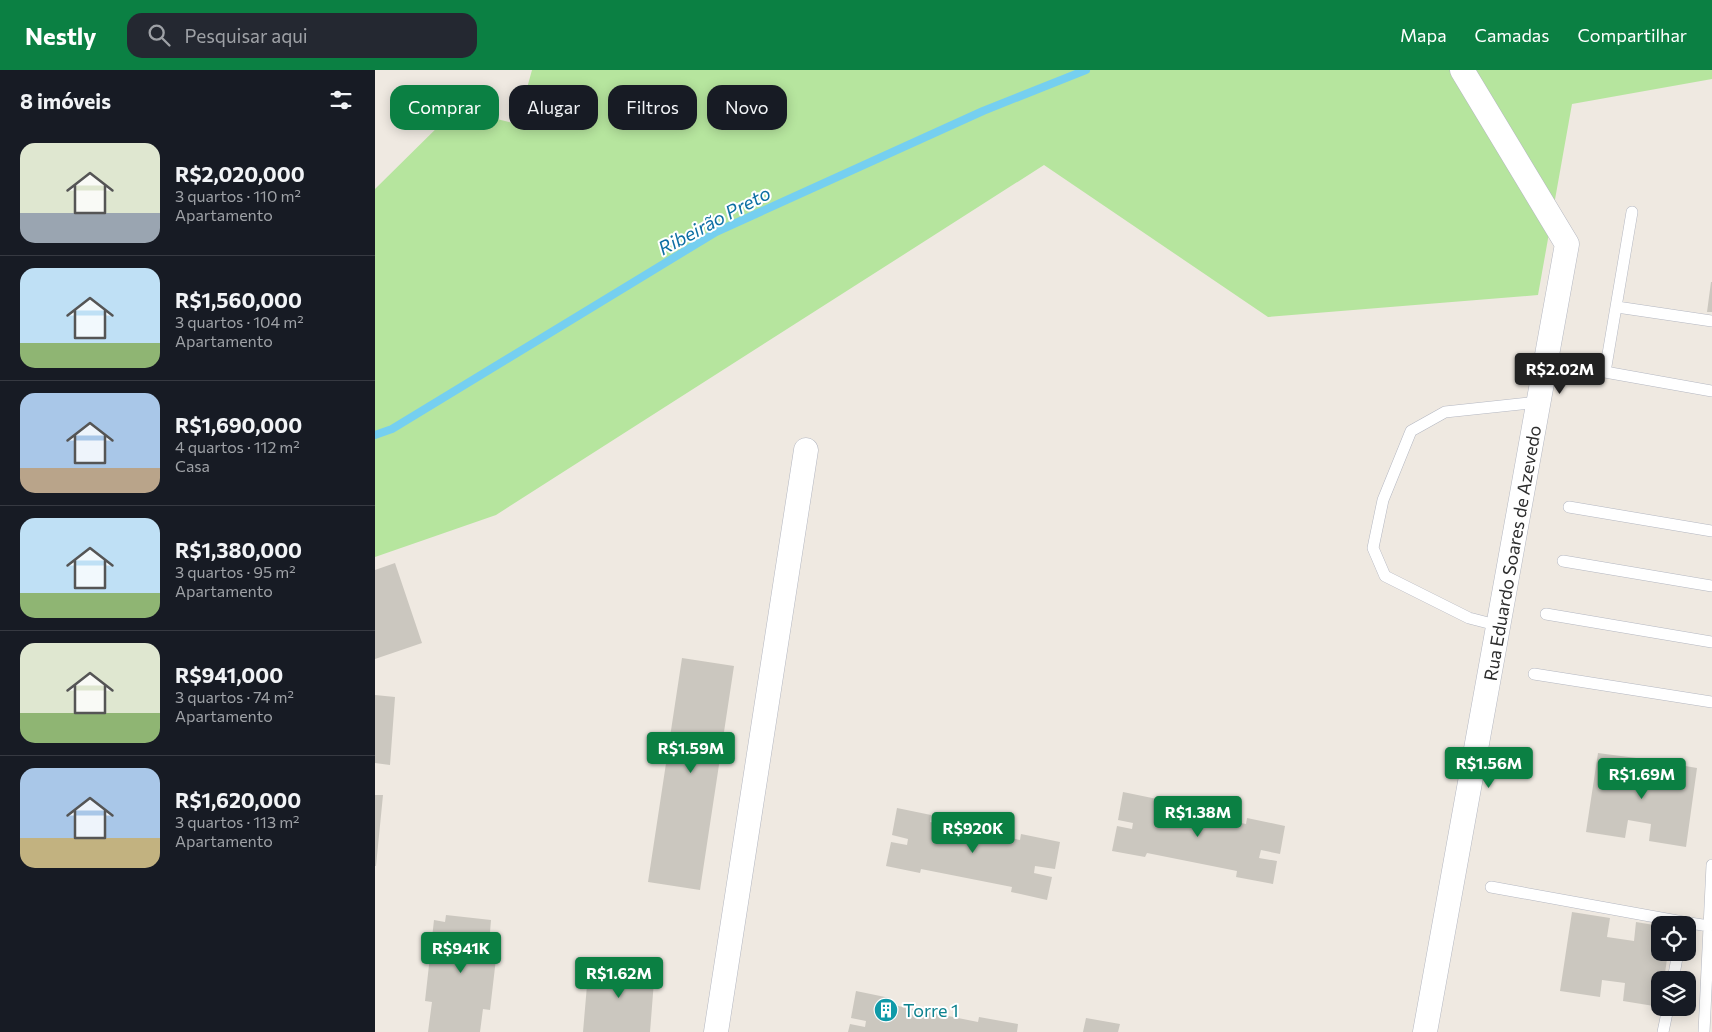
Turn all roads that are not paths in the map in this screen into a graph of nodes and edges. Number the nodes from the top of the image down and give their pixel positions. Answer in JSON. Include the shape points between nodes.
{"nodes":[{"id":1,"x":1462,"y":70,"type":"edge"},
{"id":2,"x":1632,"y":212,"type":"dead end"},
{"id":3,"x":1617,"y":307,"type":"junction"},
{"id":4,"x":1712,"y":321,"type":"edge"},
{"id":5,"x":1712,"y":391,"type":"edge"},
{"id":6,"x":1539,"y":402,"type":"junction"},
{"id":7,"x":806,"y":450,"type":"dead end"},
{"id":8,"x":1569,"y":507,"type":"dead end"},
{"id":9,"x":1712,"y":531,"type":"edge"},
{"id":10,"x":1563,"y":561,"type":"dead end"},
{"id":11,"x":1712,"y":586,"type":"edge"},
{"id":12,"x":1546,"y":614,"type":"dead end"},
{"id":13,"x":1500,"y":626,"type":"junction"},
{"id":14,"x":1712,"y":642,"type":"edge"},
{"id":15,"x":1534,"y":674,"type":"dead end"},
{"id":16,"x":1712,"y":702,"type":"edge"},
{"id":17,"x":1712,"y":865,"type":"edge"},
{"id":18,"x":1491,"y":887,"type":"dead end"},
{"id":19,"x":1651,"y":918,"type":"edge"},
{"id":20,"x":1696,"y":925,"type":"edge"},
{"id":21,"x":1709,"y":926,"type":"junction"},
{"id":22,"x":1666,"y":1016,"type":"edge"},
{"id":23,"x":717,"y":1032,"type":"edge"},
{"id":24,"x":1425,"y":1032,"type":"edge"},
{"id":25,"x":1663,"y":1032,"type":"edge"},
{"id":26,"x":1704,"y":1032,"type":"edge"}],
"edges":[{"from":1,"to":6,"type":"street","name":"Rua Eduardo Soares de Azevedo","via":[[1567,244]]},
{"from":2,"to":3,"type":"lane"},
{"from":3,"to":4,"type":"lane"},
{"from":3,"to":5,"type":"lane","via":[[1605,372]]},
{"from":6,"to":13,"type":"street","name":"Rua Eduardo Soares de Azevedo"},
{"from":6,"to":13,"type":"lane","via":[[1445,412],[1411,431],[1383,500],[1373,548],[1385,576],[1469,618]]},
{"from":7,"to":23,"type":"street"},
{"from":8,"to":9,"type":"lane"},
{"from":10,"to":11,"type":"lane"},
{"from":12,"to":14,"type":"lane"},
{"from":13,"to":24,"type":"street","name":"Rua Eduardo Soares de Azevedo"},
{"from":15,"to":16,"type":"lane"},
{"from":17,"to":21,"type":"lane"},
{"from":18,"to":19,"type":"lane"},
{"from":20,"to":21,"type":"lane"},
{"from":21,"to":26,"type":"lane"},
{"from":22,"to":25,"type":"lane"}]}
